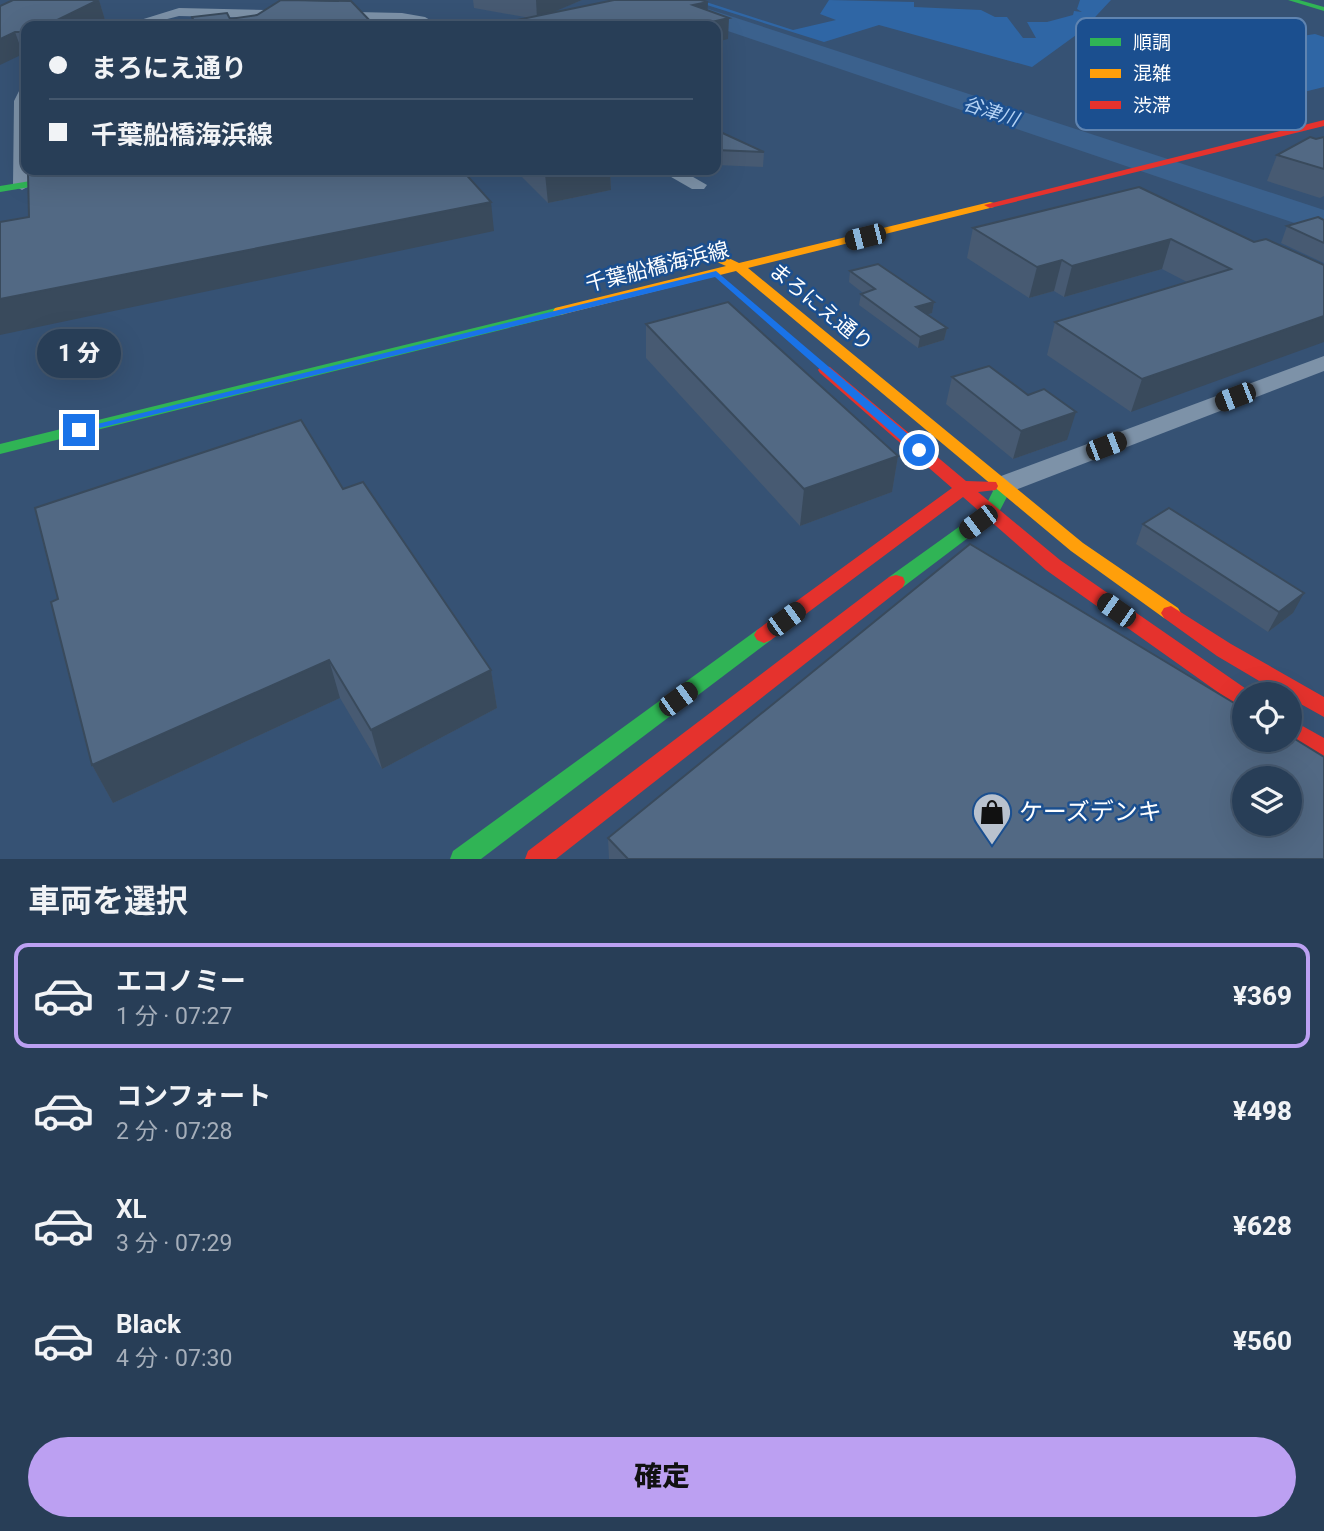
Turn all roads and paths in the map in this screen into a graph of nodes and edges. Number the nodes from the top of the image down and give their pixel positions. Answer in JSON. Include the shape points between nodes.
{"nodes":[{"id":1,"x":1291,"y":0,"type":"edge"},
{"id":2,"x":1324,"y":9,"type":"edge"},
{"id":3,"x":143,"y":21,"type":"edge"},
{"id":4,"x":423,"y":21,"type":"edge"},
{"id":5,"x":1324,"y":111,"type":"edge"},
{"id":6,"x":1306,"y":116,"type":"edge"},
{"id":7,"x":1324,"y":123,"type":"edge"},
{"id":8,"x":1306,"y":128,"type":"edge"},
{"id":9,"x":1256,"y":130,"type":"edge"},
{"id":10,"x":1296,"y":130,"type":"edge"},
{"id":11,"x":1148,"y":160,"type":"junction"},
{"id":12,"x":22,"y":175,"type":"edge"},
{"id":13,"x":85,"y":175,"type":"edge"},
{"id":14,"x":677,"y":175,"type":"edge"},
{"id":15,"x":698,"y":185,"type":"dead end"},
{"id":16,"x":22,"y":186,"type":"junction"},
{"id":17,"x":0,"y":189,"type":"edge"},
{"id":18,"x":708,"y":257,"type":"junction"},
{"id":19,"x":740,"y":268,"type":"junction"},
{"id":20,"x":722,"y":278,"type":"junction"},
{"id":21,"x":816,"y":362,"type":"dead end"},
{"id":22,"x":1320,"y":368,"type":"edge"},
{"id":23,"x":0,"y":449,"type":"edge"},
{"id":24,"x":1003,"y":485,"type":"junction"},
{"id":25,"x":965,"y":487,"type":"junction"},
{"id":26,"x":991,"y":513,"type":"junction"},
{"id":27,"x":1232,"y":691,"type":"edge"},
{"id":28,"x":1324,"y":708,"type":"edge"},
{"id":29,"x":1302,"y":736,"type":"edge"},
{"id":30,"x":1324,"y":750,"type":"edge"},
{"id":31,"x":462,"y":859,"type":"edge"},
{"id":32,"x":537,"y":859,"type":"edge"}],
"edges":[{"from":1,"to":2,"type":"main road"},
{"from":3,"to":4,"type":"street","via":[[216,11]]},
{"from":5,"to":6,"type":"main road","name":"千葉船橋海浜線"},
{"from":7,"to":8,"type":"main road","name":"千葉船橋海浜線"},
{"from":9,"to":11,"type":"main road","name":"千葉船橋海浜線"},
{"from":10,"to":11,"type":"main road","name":"千葉船橋海浜線","via":[[1172,161]]},
{"from":11,"to":18,"type":"main road","name":"千葉船橋海浜線","via":[[1123,158]]},
{"from":11,"to":19,"type":"main road","name":"千葉船橋海浜線"},
{"from":12,"to":16,"type":"street"},
{"from":13,"to":16,"type":"main road"},
{"from":14,"to":15,"type":"street"},
{"from":16,"to":17,"type":"main road"},
{"from":18,"to":19,"type":"main road","name":"まろにえ通り"},
{"from":18,"to":20,"type":"main road"},
{"from":19,"to":20,"type":"main road","name":"千葉船橋海浜線"},
{"from":19,"to":24,"type":"main road","name":"まろにえ通り"},
{"from":20,"to":23,"type":"main road","name":"千葉船橋海浜線"},
{"from":21,"to":25,"type":"main road"},
{"from":22,"to":24,"type":"street"},
{"from":24,"to":25,"type":"main road"},
{"from":24,"to":26,"type":"main road"},
{"from":24,"to":28,"type":"main road","name":"まろにえ通り","via":[[1077,547],[1213,642]]},
{"from":25,"to":26,"type":"main road"},
{"from":25,"to":31,"type":"main road"},
{"from":26,"to":27,"type":"main road","via":[[1053,565]]},
{"from":26,"to":32,"type":"main road","via":[[863,606]]},
{"from":29,"to":30,"type":"main road"}]}
